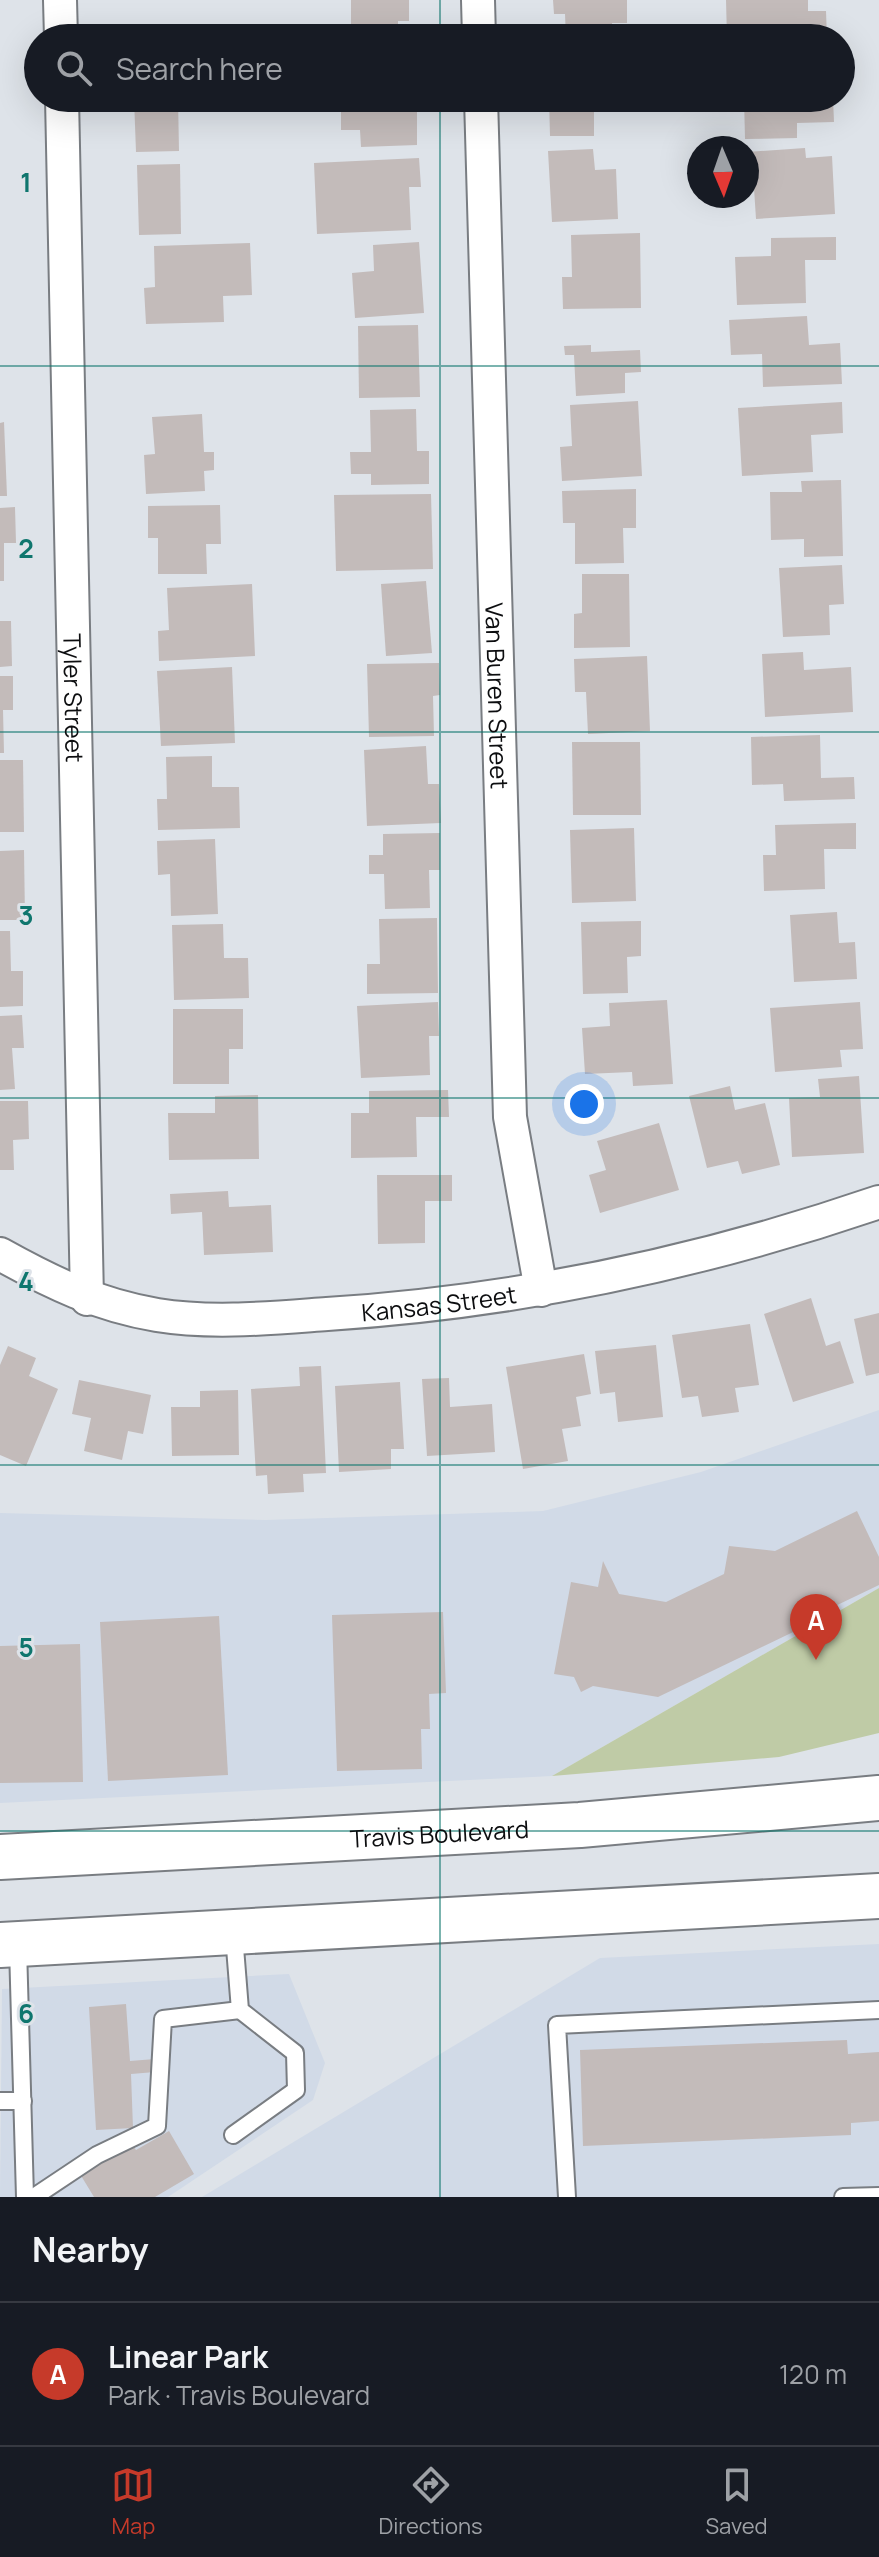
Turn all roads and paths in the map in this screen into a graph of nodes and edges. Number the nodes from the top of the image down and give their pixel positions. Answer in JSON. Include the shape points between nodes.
{"nodes":[{"id":1,"x":60,"y":0,"type":"edge"},
{"id":2,"x":478,"y":0,"type":"edge"},
{"id":3,"x":61,"y":24,"type":"edge"},
{"id":4,"x":479,"y":24,"type":"edge"},
{"id":5,"x":62,"y":112,"type":"edge"},
{"id":6,"x":481,"y":112,"type":"edge"},
{"id":7,"x":879,"y":1202,"type":"edge"},
{"id":8,"x":0,"y":1254,"type":"edge"},
{"id":9,"x":541,"y":1290,"type":"junction"},
{"id":10,"x":87,"y":1299,"type":"junction"},
{"id":11,"x":879,"y":1798,"type":"edge"},
{"id":12,"x":0,"y":1857,"type":"edge"},
{"id":13,"x":879,"y":1896,"type":"edge"},
{"id":14,"x":234,"y":1933,"type":"junction"},
{"id":15,"x":9,"y":1945,"type":"edge"},
{"id":16,"x":240,"y":2010,"type":"junction"},
{"id":17,"x":879,"y":2010,"type":"edge"},
{"id":18,"x":0,"y":2101,"type":"edge"},
{"id":19,"x":23,"y":2101,"type":"junction"},
{"id":20,"x":233,"y":2135,"type":"dead end"},
{"id":21,"x":879,"y":2196,"type":"edge"},
{"id":22,"x":25,"y":2197,"type":"edge"},
{"id":23,"x":34,"y":2197,"type":"edge"},
{"id":24,"x":567,"y":2197,"type":"edge"},
{"id":25,"x":843,"y":2197,"type":"edge"}],
"edges":[{"from":1,"to":3,"type":"street"},
{"from":2,"to":4,"type":"street"},
{"from":5,"to":10,"type":"street","name":"Tyler Street"},
{"from":6,"to":9,"type":"street","name":"Van Buren Street","via":[[510,1117]]},
{"from":7,"to":9,"type":"street","name":"Kansas Street","via":[[644,1269]]},
{"from":8,"to":10,"type":"street","name":"Kansas Street"},
{"from":9,"to":10,"type":"street","name":"Kansas Street","via":[[401,1309],[266,1319],[159,1316]]},
{"from":11,"to":12,"type":"main road","name":"Travis Boulevard","via":[[580,1825]]},
{"from":13,"to":14,"type":"main road"},
{"from":14,"to":15,"type":"main road"},
{"from":14,"to":16,"type":"lane"},
{"from":15,"to":19,"type":"lane"},
{"from":16,"to":20,"type":"lane","via":[[295,2053],[296,2090]]},
{"from":16,"to":23,"type":"lane","via":[[163,2019],[157,2126],[97,2155]]},
{"from":17,"to":24,"type":"lane","via":[[557,2025]]},
{"from":18,"to":19,"type":"lane"},
{"from":19,"to":22,"type":"lane"},
{"from":21,"to":25,"type":"lane"}]}
